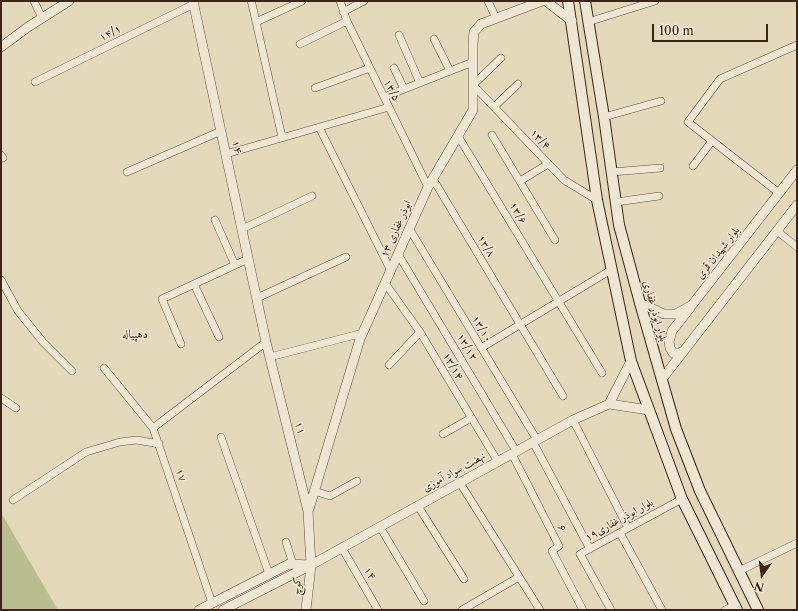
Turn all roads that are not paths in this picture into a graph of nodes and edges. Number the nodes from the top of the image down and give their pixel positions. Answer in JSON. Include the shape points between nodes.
{"nodes":[{"id":1,"x":34,"y":1,"type":"edge"},
{"id":2,"x":69,"y":1,"type":"edge"},
{"id":3,"x":251,"y":1,"type":"edge"},
{"id":4,"x":302,"y":1,"type":"edge"},
{"id":5,"x":340,"y":1,"type":"edge"},
{"id":6,"x":364,"y":1,"type":"edge"},
{"id":7,"x":488,"y":1,"type":"edge"},
{"id":8,"x":542,"y":1,"type":"edge"},
{"id":9,"x":546,"y":1,"type":"edge"},
{"id":10,"x":568,"y":1,"type":"edge"},
{"id":11,"x":585,"y":1,"type":"edge"},
{"id":12,"x":655,"y":1,"type":"edge"},
{"id":13,"x":194,"y":2,"type":"edge"},
{"id":14,"x":343,"y":12,"type":"junction"},
{"id":15,"x":42,"y":18,"type":"junction"},
{"id":16,"x":496,"y":18,"type":"junction"},
{"id":17,"x":346,"y":21,"type":"junction"},
{"id":18,"x":572,"y":21,"type":"junction"},
{"id":19,"x":256,"y":22,"type":"junction"},
{"id":20,"x":588,"y":22,"type":"junction"},
{"id":21,"x":398,"y":34,"type":"dead end"},
{"id":22,"x":434,"y":39,"type":"dead end"},
{"id":23,"x":300,"y":44,"type":"dead end"},
{"id":24,"x":797,"y":45,"type":"edge"},
{"id":25,"x":1,"y":47,"type":"edge"},
{"id":26,"x":501,"y":58,"type":"dead end"},
{"id":27,"x":473,"y":62,"type":"junction"},
{"id":28,"x":370,"y":68,"type":"junction"},
{"id":29,"x":394,"y":68,"type":"dead end"},
{"id":30,"x":450,"y":71,"type":"junction"},
{"id":31,"x":35,"y":82,"type":"dead end"},
{"id":32,"x":420,"y":82,"type":"junction"},
{"id":33,"x":518,"y":84,"type":"dead end"},
{"id":34,"x":473,"y":85,"type":"junction"},
{"id":35,"x":315,"y":88,"type":"dead end"},
{"id":36,"x":404,"y":89,"type":"junction"},
{"id":37,"x":384,"y":97,"type":"junction"},
{"id":38,"x":661,"y":101,"type":"dead end"},
{"id":39,"x":389,"y":107,"type":"junction"},
{"id":40,"x":494,"y":107,"type":"junction"},
{"id":41,"x":604,"y":117,"type":"junction"},
{"id":42,"x":319,"y":127,"type":"junction"},
{"id":43,"x":221,"y":131,"type":"junction"},
{"id":44,"x":492,"y":135,"type":"dead end"},
{"id":45,"x":458,"y":136,"type":"junction"},
{"id":46,"x":282,"y":137,"type":"junction"},
{"id":47,"x":712,"y":141,"type":"junction"},
{"id":48,"x":226,"y":154,"type":"junction"},
{"id":49,"x":548,"y":164,"type":"junction"},
{"id":50,"x":693,"y":166,"type":"dead end"},
{"id":51,"x":660,"y":168,"type":"dead end"},
{"id":52,"x":797,"y":170,"type":"edge"},
{"id":53,"x":127,"y":172,"type":"dead end"},
{"id":54,"x":612,"y":172,"type":"junction"},
{"id":55,"x":520,"y":181,"type":"junction"},
{"id":56,"x":430,"y":183,"type":"junction"},
{"id":57,"x":779,"y":193,"type":"junction"},
{"id":58,"x":312,"y":196,"type":"dead end"},
{"id":59,"x":660,"y":196,"type":"dead end"},
{"id":60,"x":597,"y":200,"type":"junction"},
{"id":61,"x":616,"y":202,"type":"junction"},
{"id":62,"x":797,"y":205,"type":"edge"},
{"id":63,"x":216,"y":220,"type":"dead end"},
{"id":64,"x":410,"y":228,"type":"junction"},
{"id":65,"x":242,"y":229,"type":"junction"},
{"id":66,"x":776,"y":231,"type":"junction"},
{"id":67,"x":555,"y":240,"type":"dead end"},
{"id":68,"x":797,"y":247,"type":"edge"},
{"id":69,"x":398,"y":254,"type":"junction"},
{"id":70,"x":346,"y":257,"type":"dead end"},
{"id":71,"x":248,"y":259,"type":"junction"},
{"id":72,"x":235,"y":265,"type":"junction"},
{"id":73,"x":391,"y":270,"type":"junction"},
{"id":74,"x":611,"y":270,"type":"junction"},
{"id":75,"x":1,"y":280,"type":"edge"},
{"id":76,"x":385,"y":283,"type":"junction"},
{"id":77,"x":194,"y":284,"type":"junction"},
{"id":78,"x":257,"y":298,"type":"junction"},
{"id":79,"x":559,"y":301,"type":"junction"},
{"id":80,"x":640,"y":303,"type":"junction"},
{"id":81,"x":692,"y":305,"type":"junction"},
{"id":82,"x":520,"y":324,"type":"junction"},
{"id":83,"x":420,"y":332,"type":"junction"},
{"id":84,"x":363,"y":333,"type":"junction"},
{"id":85,"x":219,"y":337,"type":"dead end"},
{"id":86,"x":266,"y":342,"type":"junction"},
{"id":87,"x":181,"y":344,"type":"dead end"},
{"id":88,"x":481,"y":348,"type":"junction"},
{"id":89,"x":684,"y":351,"type":"junction"},
{"id":90,"x":270,"y":357,"type":"junction"},
{"id":91,"x":631,"y":361,"type":"junction"},
{"id":92,"x":389,"y":365,"type":"dead end"},
{"id":93,"x":104,"y":368,"type":"dead end"},
{"id":94,"x":72,"y":371,"type":"dead end"},
{"id":95,"x":602,"y":373,"type":"dead end"},
{"id":96,"x":662,"y":379,"type":"junction"},
{"id":97,"x":563,"y":396,"type":"dead end"},
{"id":98,"x":1,"y":398,"type":"edge"},
{"id":99,"x":609,"y":404,"type":"junction"},
{"id":100,"x":16,"y":408,"type":"dead end"},
{"id":101,"x":648,"y":410,"type":"junction"},
{"id":102,"x":471,"y":418,"type":"junction"},
{"id":103,"x":573,"y":420,"type":"junction"},
{"id":104,"x":153,"y":428,"type":"junction"},
{"id":105,"x":443,"y":434,"type":"dead end"},
{"id":106,"x":221,"y":437,"type":"dead end"},
{"id":107,"x":535,"y":441,"type":"junction"},
{"id":108,"x":159,"y":444,"type":"junction"},
{"id":109,"x":514,"y":453,"type":"junction"},
{"id":110,"x":498,"y":462,"type":"junction"},
{"id":111,"x":357,"y":481,"type":"dead end"},
{"id":112,"x":460,"y":483,"type":"junction"},
{"id":113,"x":314,"y":491,"type":"junction"},
{"id":114,"x":682,"y":499,"type":"junction"},
{"id":115,"x":13,"y":500,"type":"dead end"},
{"id":116,"x":418,"y":506,"type":"junction"},
{"id":117,"x":308,"y":511,"type":"junction"},
{"id":118,"x":380,"y":527,"type":"junction"},
{"id":119,"x":628,"y":528,"type":"junction"},
{"id":120,"x":620,"y":532,"type":"junction"},
{"id":121,"x":286,"y":542,"type":"dead end"},
{"id":122,"x":797,"y":543,"type":"edge"},
{"id":123,"x":342,"y":548,"type":"junction"},
{"id":124,"x":728,"y":548,"type":"junction"},
{"id":125,"x":590,"y":549,"type":"junction"},
{"id":126,"x":712,"y":556,"type":"junction"},
{"id":127,"x":293,"y":564,"type":"junction"},
{"id":128,"x":311,"y":565,"type":"junction"},
{"id":129,"x":739,"y":571,"type":"junction"},
{"id":130,"x":269,"y":574,"type":"junction"},
{"id":131,"x":519,"y":577,"type":"junction"},
{"id":132,"x":464,"y":579,"type":"dead end"},
{"id":133,"x":424,"y":601,"type":"dead end"},
{"id":134,"x":212,"y":603,"type":"junction"},
{"id":135,"x":736,"y":607,"type":"edge"},
{"id":136,"x":199,"y":610,"type":"edge"},
{"id":137,"x":223,"y":610,"type":"edge"},
{"id":138,"x":306,"y":610,"type":"edge"},
{"id":139,"x":378,"y":610,"type":"edge"},
{"id":140,"x":462,"y":610,"type":"edge"},
{"id":141,"x":540,"y":610,"type":"edge"},
{"id":142,"x":583,"y":610,"type":"edge"},
{"id":143,"x":611,"y":610,"type":"edge"},
{"id":144,"x":662,"y":610,"type":"edge"},
{"id":145,"x":725,"y":610,"type":"edge"},
{"id":146,"x":758,"y":610,"type":"edge"}],
"edges":[{"from":1,"to":15,"type":"street"},
{"from":2,"to":15,"type":"street"},
{"from":3,"to":19,"type":"street"},
{"from":4,"to":19,"type":"street"},
{"from":5,"to":14,"type":"street","name":"۱۳/۵"},
{"from":6,"to":14,"type":"street"},
{"from":7,"to":16,"type":"street"},
{"from":8,"to":16,"type":"street","name":"۱۳ ابوذر غفاری"},
{"from":9,"to":18,"type":"street"},
{"from":10,"to":18,"type":"main road"},
{"from":11,"to":20,"type":"main road","name":"بلوار ابوذر غفاری"},
{"from":12,"to":20,"type":"street"},
{"from":13,"to":31,"type":"street","name":"۱۴/۱"},
{"from":13,"to":43,"type":"street","name":"۱۴"},
{"from":14,"to":17,"type":"street","name":"۱۳/۵"},
{"from":15,"to":25,"type":"street"},
{"from":16,"to":27,"type":"street","name":"۱۳ ابوذر غفاری","via":[[481,24],[474,32]]},
{"from":17,"to":23,"type":"street"},
{"from":17,"to":28,"type":"street","name":"۱۳/۵"},
{"from":18,"to":60,"type":"main road"},
{"from":19,"to":46,"type":"street"},
{"from":20,"to":41,"type":"main road","name":"بلوار ابوذر غفاری"},
{"from":21,"to":32,"type":"street"},
{"from":22,"to":30,"type":"street"},
{"from":24,"to":47,"type":"street","via":[[720,79],[688,122]]},
{"from":26,"to":34,"type":"street"},
{"from":27,"to":30,"type":"street"},
{"from":27,"to":34,"type":"street","name":"۱۳ ابوذر غفاری"},
{"from":28,"to":35,"type":"street"},
{"from":28,"to":37,"type":"street","name":"۱۳/۵"},
{"from":29,"to":36,"type":"street"},
{"from":30,"to":32,"type":"street"},
{"from":32,"to":36,"type":"street"},
{"from":33,"to":40,"type":"street"},
{"from":34,"to":40,"type":"street","name":"۱۳/۴"},
{"from":34,"to":45,"type":"street","name":"۱۳ ابوذر غفاری","via":[[473,110]]},
{"from":36,"to":37,"type":"street"},
{"from":37,"to":39,"type":"street","name":"۱۳/۵"},
{"from":38,"to":41,"type":"street"},
{"from":39,"to":42,"type":"street"},
{"from":39,"to":56,"type":"street","name":"۱۳/۵"},
{"from":40,"to":49,"type":"street","name":"۱۳/۴"},
{"from":41,"to":54,"type":"main road","name":"بلوار ابوذر غفاری"},
{"from":42,"to":46,"type":"street"},
{"from":42,"to":73,"type":"street"},
{"from":43,"to":48,"type":"street","name":"۱۴"},
{"from":43,"to":53,"type":"street"},
{"from":44,"to":55,"type":"street"},
{"from":45,"to":56,"type":"street","name":"۱۳ ابوذر غفاری"},
{"from":45,"to":79,"type":"street","name":"۱۳/۶"},
{"from":46,"to":48,"type":"street"},
{"from":47,"to":50,"type":"street"},
{"from":47,"to":57,"type":"street"},
{"from":48,"to":65,"type":"street","name":"۱۴"},
{"from":49,"to":55,"type":"street"},
{"from":49,"to":60,"type":"street","name":"۱۳/۴","via":[[564,180]]},
{"from":51,"to":54,"type":"street"},
{"from":52,"to":57,"type":"street","name":"بلوار شهیدان قمری"},
{"from":54,"to":61,"type":"main road","name":"بلوار ابوذر غفاری"},
{"from":55,"to":67,"type":"street"},
{"from":56,"to":64,"type":"street","name":"۱۳ ابوذر غفاری"},
{"from":56,"to":82,"type":"street","name":"۱۳/۸"},
{"from":57,"to":81,"type":"street","name":"بلوار شهیدان قمری"},
{"from":58,"to":65,"type":"street"},
{"from":59,"to":61,"type":"street"},
{"from":60,"to":74,"type":"main road"},
{"from":61,"to":80,"type":"main road","name":"بلوار ابوذر غفاری","via":[[619,225]]},
{"from":62,"to":66,"type":"street"},
{"from":63,"to":72,"type":"street"},
{"from":64,"to":69,"type":"street","name":"۱۳ ابوذر غفاری"},
{"from":64,"to":88,"type":"street","name":"۱۳/۱۰"},
{"from":65,"to":71,"type":"street","name":"۱۴"},
{"from":66,"to":68,"type":"street"},
{"from":66,"to":89,"type":"street"},
{"from":69,"to":73,"type":"street","name":"۱۳ ابوذر غفاری"},
{"from":69,"to":109,"type":"street","name":"۱۳/۱۲"},
{"from":70,"to":78,"type":"street"},
{"from":71,"to":72,"type":"street"},
{"from":71,"to":78,"type":"street","name":"۱۴"},
{"from":72,"to":77,"type":"street"},
{"from":73,"to":76,"type":"street","name":"۱۳ ابوذر غفاری"},
{"from":74,"to":79,"type":"street"},
{"from":74,"to":91,"type":"main road"},
{"from":75,"to":94,"type":"street","via":[[18,311],[43,342]]},
{"from":76,"to":83,"type":"street","name":"۱۳/۱۴"},
{"from":76,"to":84,"type":"street","name":"۱۳ ابوذر غفاری"},
{"from":77,"to":85,"type":"street"},
{"from":77,"to":87,"type":"street","via":[[162,299]]},
{"from":78,"to":86,"type":"street","name":"۱۱"},
{"from":79,"to":82,"type":"street"},
{"from":79,"to":95,"type":"street","name":"۱۳/۶"},
{"from":80,"to":81,"type":"street","name":"بلوار شهیدان قمری","via":[[664,314],[676,314]]},
{"from":80,"to":96,"type":"main road","name":"بلوار ابوذر غفاری"},
{"from":81,"to":89,"type":"street","via":[[672,331],[669,342],[673,353]]},
{"from":82,"to":88,"type":"street"},
{"from":82,"to":97,"type":"street","name":"۱۳/۸"},
{"from":83,"to":92,"type":"street"},
{"from":83,"to":102,"type":"street","name":"۱۳/۱۴"},
{"from":84,"to":90,"type":"street"},
{"from":84,"to":113,"type":"street","name":"۱۳ ابوذر غفاری"},
{"from":86,"to":90,"type":"street","name":"۱۱"},
{"from":86,"to":104,"type":"street"},
{"from":88,"to":107,"type":"street","name":"۱۳/۱۰"},
{"from":89,"to":96,"type":"street"},
{"from":90,"to":117,"type":"street","name":"۱۱"},
{"from":91,"to":99,"type":"street"},
{"from":91,"to":101,"type":"main road"},
{"from":93,"to":104,"type":"street","name":"۱۷"},
{"from":96,"to":124,"type":"main road","name":"بلوار ابوذر غفاری","via":[[676,429],[700,491]]},
{"from":98,"to":100,"type":"street"},
{"from":99,"to":101,"type":"street"},
{"from":99,"to":103,"type":"street","name":"نهضت سواد آموزی"},
{"from":101,"to":114,"type":"main road"},
{"from":102,"to":105,"type":"street"},
{"from":102,"to":110,"type":"street","name":"۱۳/۱۴"},
{"from":103,"to":107,"type":"street","name":"نهضت سواد آموزی"},
{"from":103,"to":119,"type":"street"},
{"from":104,"to":108,"type":"street","name":"۱۷"},
{"from":106,"to":130,"type":"street"},
{"from":107,"to":109,"type":"street","name":"نهضت سواد آموزی"},
{"from":107,"to":125,"type":"street","name":"۱۳/۱۰"},
{"from":108,"to":115,"type":"street","via":[[137,440],[86,452]]},
{"from":108,"to":134,"type":"street","name":"۱۷"},
{"from":109,"to":110,"type":"street","name":"نهضت سواد آموزی"},
{"from":109,"to":142,"type":"street","name":"۶","via":[[559,546],[552,551]]},
{"from":110,"to":112,"type":"street","name":"نهضت سواد آموزی"},
{"from":111,"to":113,"type":"street","via":[[330,496]]},
{"from":112,"to":116,"type":"street","name":"نهضت سواد آموزی"},
{"from":112,"to":131,"type":"street"},
{"from":113,"to":117,"type":"street","name":"۱۳ ابوذر غفاری"},
{"from":114,"to":119,"type":"street","name":"بلوار ابوذر غفاری۱۹"},
{"from":114,"to":126,"type":"main road"},
{"from":116,"to":118,"type":"street","name":"نهضت سواد آموزی"},
{"from":116,"to":132,"type":"street"},
{"from":117,"to":128,"type":"street","name":"۱۱"},
{"from":118,"to":123,"type":"street","name":"نهضت سواد آموزی"},
{"from":118,"to":133,"type":"street"},
{"from":119,"to":120,"type":"street","name":"بلوار ابوذر غفاری۱۹"},
{"from":120,"to":125,"type":"street","name":"بلوار ابوذر غفاری۱۹"},
{"from":120,"to":144,"type":"street"},
{"from":121,"to":127,"type":"street"},
{"from":122,"to":129,"type":"street"},
{"from":123,"to":128,"type":"street","name":"نهضت سواد آموزی"},
{"from":123,"to":139,"type":"street","name":"۱۴"},
{"from":124,"to":126,"type":"main road"},
{"from":124,"to":129,"type":"main road","name":"بلوار ابوذر غفاری"},
{"from":125,"to":143,"type":"street","name":"بلوار ابوذر غفاری۱۹","via":[[580,554]]},
{"from":126,"to":135,"type":"main road"},
{"from":127,"to":128,"type":"street"},
{"from":127,"to":130,"type":"street"},
{"from":128,"to":137,"type":"street","name":"نهضت سواد آموزی"},
{"from":128,"to":138,"type":"street","name":"کوچ"},
{"from":129,"to":146,"type":"main road","name":"بلوار ابوذر غفاری"},
{"from":130,"to":134,"type":"street"},
{"from":131,"to":140,"type":"street"},
{"from":131,"to":141,"type":"street"},
{"from":134,"to":136,"type":"street"},
{"from":135,"to":145,"type":"street"}]}
